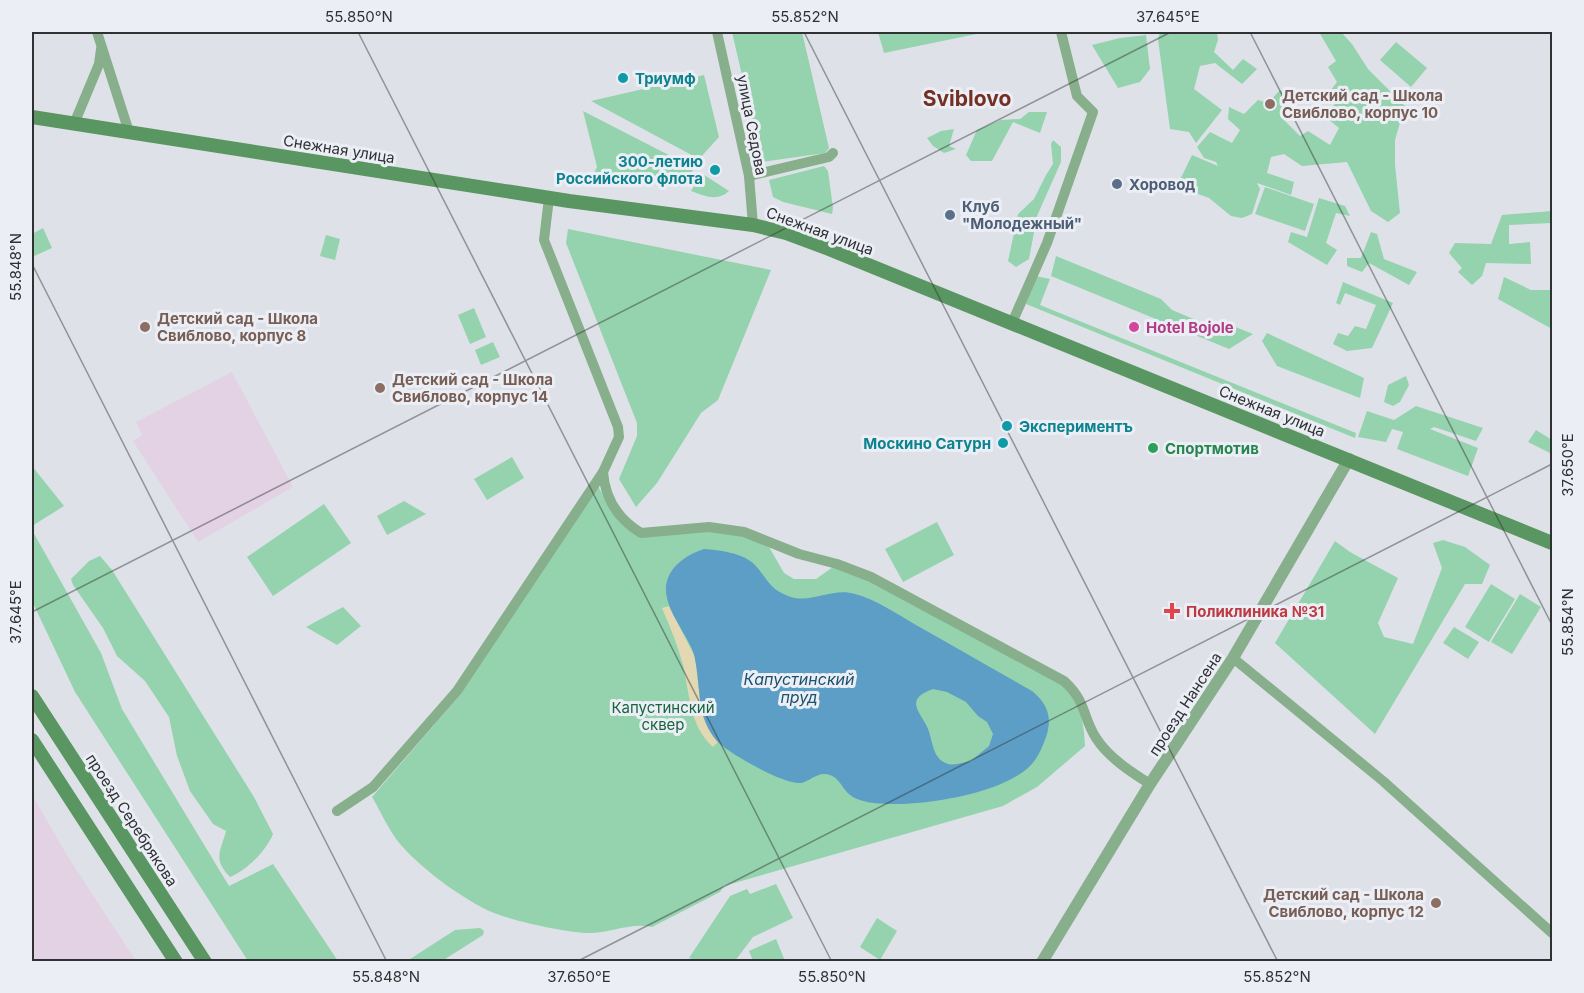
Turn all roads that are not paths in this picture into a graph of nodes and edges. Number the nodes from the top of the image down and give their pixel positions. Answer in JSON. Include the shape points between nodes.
{"nodes":[{"id":1,"x":97,"y":32,"type":"edge"},
{"id":2,"x":717,"y":32,"type":"edge"},
{"id":3,"x":1061,"y":32,"type":"edge"},
{"id":4,"x":101,"y":46,"type":"junction"},
{"id":5,"x":32,"y":117,"type":"edge"},
{"id":6,"x":74,"y":124,"type":"junction"},
{"id":7,"x":129,"y":132,"type":"junction"},
{"id":8,"x":833,"y":153,"type":"dead end"},
{"id":9,"x":748,"y":176,"type":"junction"},
{"id":10,"x":549,"y":198,"type":"junction"},
{"id":11,"x":753,"y":225,"type":"junction"},
{"id":12,"x":1012,"y":323,"type":"junction"},
{"id":13,"x":1349,"y":459,"type":"junction"},
{"id":14,"x":603,"y":472,"type":"junction"},
{"id":15,"x":1552,"y":543,"type":"edge"},
{"id":16,"x":1233,"y":658,"type":"junction"},
{"id":17,"x":32,"y":696,"type":"edge"},
{"id":18,"x":32,"y":740,"type":"edge"},
{"id":19,"x":1150,"y":784,"type":"junction"},
{"id":20,"x":337,"y":811,"type":"dead end"},
{"id":21,"x":1552,"y":933,"type":"edge"},
{"id":22,"x":176,"y":962,"type":"edge"},
{"id":23,"x":205,"y":962,"type":"edge"},
{"id":24,"x":1042,"y":962,"type":"edge"}],
"edges":[{"from":1,"to":4,"type":"street"},
{"from":2,"to":9,"type":"street","name":"улица Седова"},
{"from":3,"to":12,"type":"street","via":[[1077,96],[1093,112],[1047,243]]},
{"from":4,"to":6,"type":"street","via":[[99,64]]},
{"from":4,"to":7,"type":"street"},
{"from":5,"to":6,"type":"main road","name":"Снежная улица"},
{"from":6,"to":7,"type":"main road","name":"Снежная улица"},
{"from":7,"to":10,"type":"main road","name":"Снежная улица"},
{"from":8,"to":9,"type":"street","via":[[830,157]]},
{"from":9,"to":11,"type":"street","name":"улица Седова"},
{"from":10,"to":11,"type":"main road","name":"Снежная улица"},
{"from":10,"to":14,"type":"street","via":[[544,240],[618,427],[618,437]]},
{"from":11,"to":12,"type":"main road","name":"Снежная улица","via":[[800,238]]},
{"from":12,"to":13,"type":"main road","name":"Снежная улица"},
{"from":13,"to":15,"type":"main road","name":"Снежная улица"},
{"from":13,"to":16,"type":"street","name":"проезд Нансена"},
{"from":14,"to":19,"type":"street","via":[[607,496],[622,517],[641,533],[709,526],[744,532],[837,564],[871,577],[1064,681],[1082,703],[1096,738]]},
{"from":14,"to":20,"type":"street","via":[[457,691],[373,787]]},
{"from":16,"to":19,"type":"street","name":"проезд Нансена"},
{"from":16,"to":21,"type":"street","via":[[1383,781]]},
{"from":17,"to":23,"type":"main road","name":"проезд Серебрякова"},
{"from":18,"to":22,"type":"main road"},
{"from":19,"to":24,"type":"street","name":"проезд Нансена"}]}
